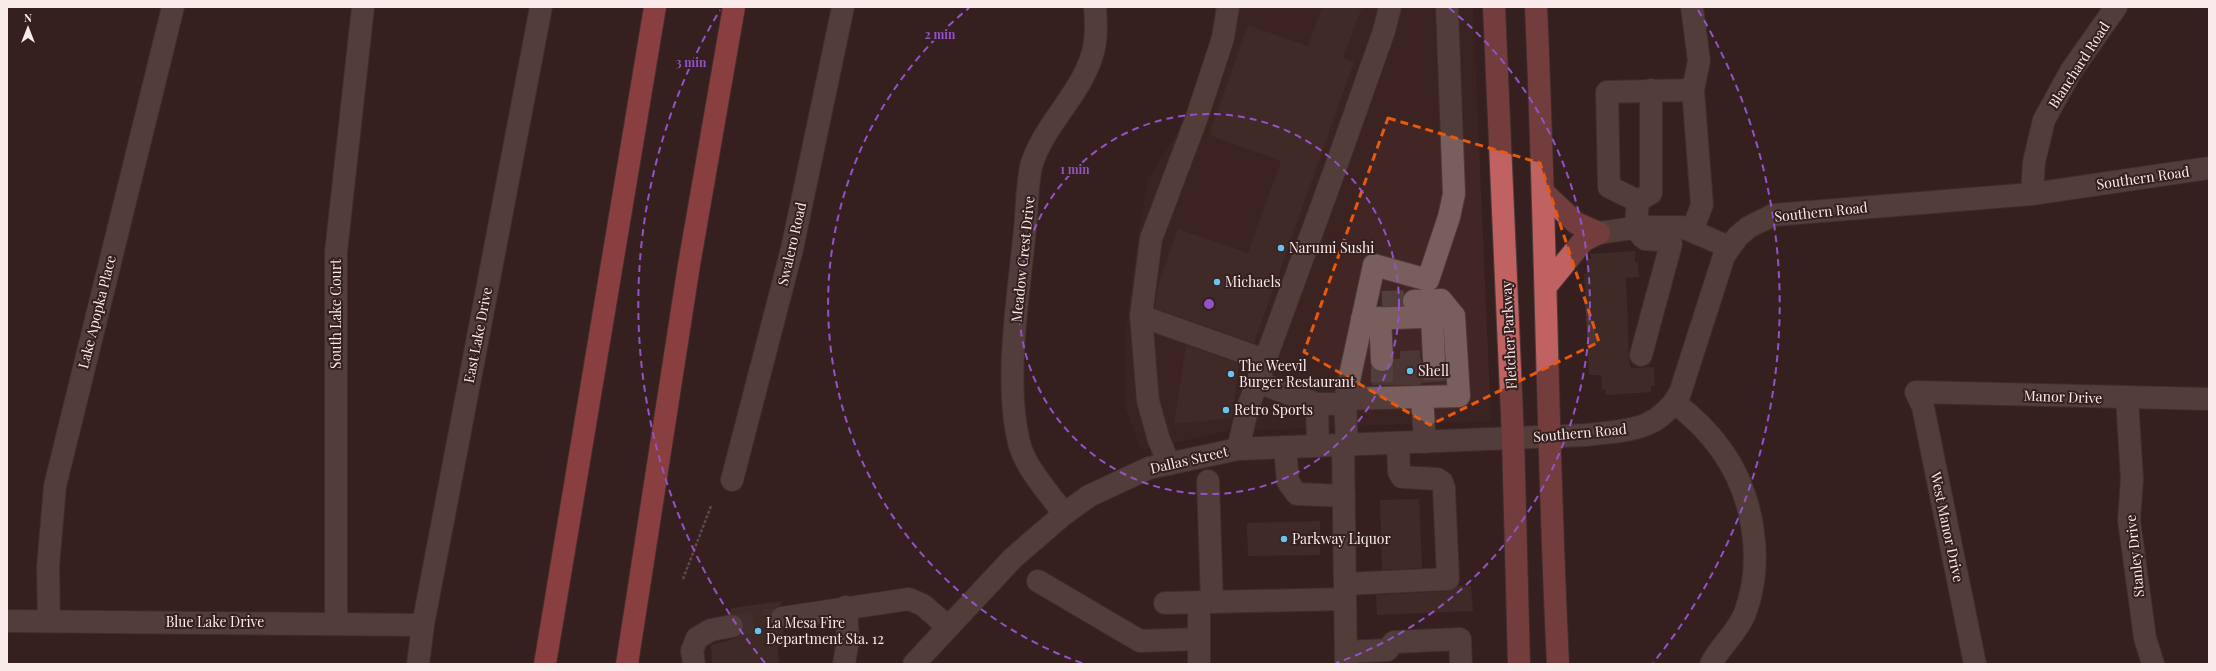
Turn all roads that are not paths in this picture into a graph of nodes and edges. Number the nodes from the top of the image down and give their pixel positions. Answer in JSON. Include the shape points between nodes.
{"nodes":[{"id":1,"x":173,"y":7,"type":"edge"},
{"id":2,"x":363,"y":7,"type":"edge"},
{"id":3,"x":541,"y":7,"type":"edge"},
{"id":4,"x":655,"y":7,"type":"edge"},
{"id":5,"x":734,"y":7,"type":"edge"},
{"id":6,"x":843,"y":7,"type":"edge"},
{"id":7,"x":1095,"y":7,"type":"edge"},
{"id":8,"x":1228,"y":7,"type":"edge"},
{"id":9,"x":1390,"y":7,"type":"edge"},
{"id":10,"x":1447,"y":7,"type":"edge"},
{"id":11,"x":1494,"y":7,"type":"edge"},
{"id":12,"x":1536,"y":7,"type":"edge"},
{"id":13,"x":1692,"y":7,"type":"edge"},
{"id":14,"x":2116,"y":7,"type":"edge"},
{"id":15,"x":1651,"y":90,"type":"junction"},
{"id":16,"x":1693,"y":90,"type":"junction"},
{"id":17,"x":2209,"y":168,"type":"edge"},
{"id":18,"x":1544,"y":192,"type":"junction"},
{"id":19,"x":2032,"y":194,"type":"junction"},
{"id":20,"x":1638,"y":201,"type":"junction"},
{"id":21,"x":1637,"y":227,"type":"junction"},
{"id":22,"x":1692,"y":231,"type":"junction"},
{"id":23,"x":1600,"y":233,"type":"junction"},
{"id":24,"x":1730,"y":247,"type":"junction"},
{"id":25,"x":1547,"y":285,"type":"junction"},
{"id":26,"x":1414,"y":301,"type":"tunnel mouth"},
{"id":27,"x":1372,"y":310,"type":"junction"},
{"id":28,"x":1141,"y":316,"type":"junction"},
{"id":29,"x":1454,"y":316,"type":"junction"},
{"id":30,"x":1432,"y":317,"type":"junction"},
{"id":31,"x":1641,"y":355,"type":"dead end"},
{"id":32,"x":1434,"y":358,"type":"tunnel mouth"},
{"id":33,"x":1265,"y":360,"type":"junction"},
{"id":34,"x":1382,"y":360,"type":"tunnel mouth"},
{"id":35,"x":1257,"y":382,"type":"junction"},
{"id":36,"x":1431,"y":392,"type":"junction"},
{"id":37,"x":1916,"y":392,"type":"joint"},
{"id":38,"x":2127,"y":399,"type":"junction"},
{"id":39,"x":2209,"y":399,"type":"edge"},
{"id":40,"x":1345,"y":402,"type":"junction"},
{"id":41,"x":1675,"y":403,"type":"junction"},
{"id":42,"x":1317,"y":404,"type":"junction"},
{"id":43,"x":1551,"y":436,"type":"junction"},
{"id":44,"x":1513,"y":438,"type":"junction"},
{"id":45,"x":1425,"y":442,"type":"junction"},
{"id":46,"x":1398,"y":443,"type":"junction"},
{"id":47,"x":1345,"y":445,"type":"junction"},
{"id":48,"x":1318,"y":446,"type":"junction"},
{"id":49,"x":1285,"y":447,"type":"junction"},
{"id":50,"x":1238,"y":449,"type":"junction"},
{"id":51,"x":1169,"y":464,"type":"junction"},
{"id":52,"x":732,"y":480,"type":"dead end"},
{"id":53,"x":1208,"y":481,"type":"dead end"},
{"id":54,"x":1344,"y":496,"type":"junction"},
{"id":55,"x":1064,"y":514,"type":"junction"},
{"id":56,"x":1038,"y":581,"type":"dead end"},
{"id":57,"x":1345,"y":592,"type":"junction"},
{"id":58,"x":1205,"y":602,"type":"junction"},
{"id":59,"x":1165,"y":603,"type":"dead end"},
{"id":60,"x":846,"y":607,"type":"junction"},
{"id":61,"x":782,"y":618,"type":"tunnel mouth"},
{"id":62,"x":7,"y":621,"type":"edge"},
{"id":63,"x":49,"y":621,"type":"junction"},
{"id":64,"x":336,"y":623,"type":"junction"},
{"id":65,"x":423,"y":625,"type":"junction"},
{"id":66,"x":732,"y":626,"type":"tunnel mouth"},
{"id":67,"x":948,"y":627,"type":"junction"},
{"id":68,"x":549,"y":632,"type":"junction"},
{"id":69,"x":1199,"y":639,"type":"junction"},
{"id":70,"x":1389,"y":657,"type":"edge"},
{"id":71,"x":1346,"y":658,"type":"edge"},
{"id":72,"x":418,"y":664,"type":"edge"},
{"id":73,"x":530,"y":664,"type":"edge"},
{"id":74,"x":545,"y":664,"type":"edge"},
{"id":75,"x":626,"y":664,"type":"edge"},
{"id":76,"x":694,"y":664,"type":"edge"},
{"id":77,"x":844,"y":664,"type":"edge"},
{"id":78,"x":914,"y":664,"type":"edge"},
{"id":79,"x":1199,"y":664,"type":"edge"},
{"id":80,"x":1461,"y":664,"type":"edge"},
{"id":81,"x":1520,"y":664,"type":"edge"},
{"id":82,"x":1558,"y":664,"type":"edge"},
{"id":83,"x":1711,"y":664,"type":"edge"},
{"id":84,"x":1975,"y":664,"type":"edge"},
{"id":85,"x":2153,"y":664,"type":"edge"}],
"edges":[{"from":1,"to":63,"type":"street","name":"Lake Apopka Place","via":[[55,486],[48,567]]},
{"from":2,"to":64,"type":"street","name":"South Lake Court","via":[[336,252]]},
{"from":3,"to":65,"type":"street","name":"East Lake Drive"},
{"from":4,"to":68,"type":"highway"},
{"from":5,"to":75,"type":"highway","via":[[688,265]]},
{"from":6,"to":52,"type":"street","name":"Swalero Road","via":[[792,249]]},
{"from":7,"to":55,"type":"street","name":"Meadow Crest Drive","via":[[1096,40],[1090,62],[1048,129],[1032,164],[1013,370],[1014,423],[1021,448],[1030,466]]},
{"from":8,"to":28,"type":"street","via":[[1223,38],[1197,117],[1151,239]]},
{"from":9,"to":33,"type":"street","via":[[1384,32]]},
{"from":10,"to":27,"type":"street","via":[[1454,194],[1449,217],[1428,280],[1374,265]]},
{"from":11,"to":44,"type":"main road","name":"Fletcher Parkway"},
{"from":12,"to":18,"type":"main road"},
{"from":13,"to":16,"type":"street","via":[[1699,61]]},
{"from":14,"to":19,"type":"street","name":"Blanchard Road","via":[[2071,71],[2044,120],[2034,162]]},
{"from":15,"to":16,"type":"street"},
{"from":15,"to":20,"type":"street","via":[[1651,193]]},
{"from":15,"to":20,"type":"street","via":[[1607,92],[1609,187]]},
{"from":16,"to":22,"type":"street","via":[[1702,205]]},
{"from":17,"to":19,"type":"street","name":"Southern Road"},
{"from":18,"to":23,"type":"main road","via":[[1576,223]]},
{"from":18,"to":25,"type":"main road"},
{"from":19,"to":24,"type":"street","name":"Southern Road","via":[[1787,213],[1760,220],[1738,236]]},
{"from":20,"to":21,"type":"street"},
{"from":21,"to":22,"type":"street","via":[[1682,227]]},
{"from":21,"to":23,"type":"street"},
{"from":21,"to":31,"type":"street","via":[[1639,234],[1645,239],[1671,244]]},
{"from":22,"to":24,"type":"street"},
{"from":23,"to":25,"type":"main road","via":[[1583,241]]},
{"from":24,"to":41,"type":"street","name":"Southern Road","via":[[1719,267],[1684,383]]},
{"from":25,"to":43,"type":"main road"},
{"from":26,"to":29,"type":"street","via":[[1441,300]]},
{"from":27,"to":30,"type":"street"},
{"from":27,"to":34,"type":"street"},
{"from":27,"to":40,"type":"street"},
{"from":28,"to":33,"type":"street"},
{"from":28,"to":51,"type":"street","via":[[1148,401]]},
{"from":29,"to":30,"type":"street"},
{"from":29,"to":36,"type":"street","via":[[1459,396]]},
{"from":30,"to":32,"type":"street"},
{"from":33,"to":35,"type":"street"},
{"from":35,"to":42,"type":"street"},
{"from":35,"to":50,"type":"street"},
{"from":36,"to":40,"type":"street","via":[[1383,391]]},
{"from":36,"to":45,"type":"street"},
{"from":37,"to":38,"type":"street","name":"Manor Drive"},
{"from":37,"to":84,"type":"street","name":"West Manor Drive","via":[[1923,407]]},
{"from":38,"to":39,"type":"street","name":"Manor Drive"},
{"from":38,"to":85,"type":"street","name":"Stanley Drive","via":[[2132,479],[2129,520],[2144,638]]},
{"from":40,"to":42,"type":"street"},
{"from":40,"to":47,"type":"street"},
{"from":41,"to":43,"type":"street","name":"Southern Road","via":[[1660,418],[1638,428],[1586,435]]},
{"from":41,"to":83,"type":"street","via":[[1708,433],[1731,466],[1746,501],[1754,539],[1753,577],[1745,614]]},
{"from":42,"to":48,"type":"street"},
{"from":43,"to":44,"type":"street","name":"Southern Road"},
{"from":43,"to":82,"type":"main road","via":[[1550,495]]},
{"from":44,"to":45,"type":"street","name":"Dallas Street"},
{"from":44,"to":81,"type":"main road","name":"Fletcher Parkway"},
{"from":45,"to":46,"type":"street","name":"Dallas Street"},
{"from":46,"to":47,"type":"street","name":"Dallas Street"},
{"from":46,"to":57,"type":"street","via":[[1399,472],[1402,477],[1437,479],[1442,482],[1448,579]]},
{"from":47,"to":48,"type":"street","name":"Dallas Street"},
{"from":47,"to":54,"type":"street"},
{"from":48,"to":49,"type":"street","name":"Dallas Street"},
{"from":49,"to":50,"type":"street","name":"Dallas Street"},
{"from":49,"to":54,"type":"street","via":[[1288,482],[1297,494]]},
{"from":50,"to":51,"type":"street","name":"Dallas Street"},
{"from":51,"to":55,"type":"street","name":"Dallas Street","via":[[1149,468],[1090,496]]},
{"from":53,"to":58,"type":"street"},
{"from":54,"to":57,"type":"street"},
{"from":55,"to":67,"type":"street","name":"Dallas Street","via":[[1013,558]]},
{"from":56,"to":69,"type":"street","via":[[1140,641]]},
{"from":57,"to":58,"type":"street"},
{"from":57,"to":71,"type":"street"},
{"from":58,"to":59,"type":"street"},
{"from":58,"to":69,"type":"street"},
{"from":60,"to":61,"type":"street"},
{"from":60,"to":67,"type":"street","via":[[909,599],[923,605]]},
{"from":60,"to":77,"type":"street","via":[[848,640]]},
{"from":62,"to":63,"type":"street","name":"Blue Lake Drive"},
{"from":63,"to":64,"type":"street","name":"Blue Lake Drive"},
{"from":64,"to":65,"type":"street","name":"Blue Lake Drive"},
{"from":65,"to":72,"type":"street","name":"East Lake Drive"},
{"from":66,"to":76,"type":"street","via":[[711,630],[697,638],[692,651]]},
{"from":67,"to":78,"type":"street","name":"Dallas Street"},
{"from":68,"to":73,"type":"highway"},
{"from":68,"to":74,"type":"highway"},
{"from":69,"to":79,"type":"street"},
{"from":70,"to":71,"type":"street"},
{"from":70,"to":80,"type":"street","via":[[1394,642],[1460,639]]}]}
